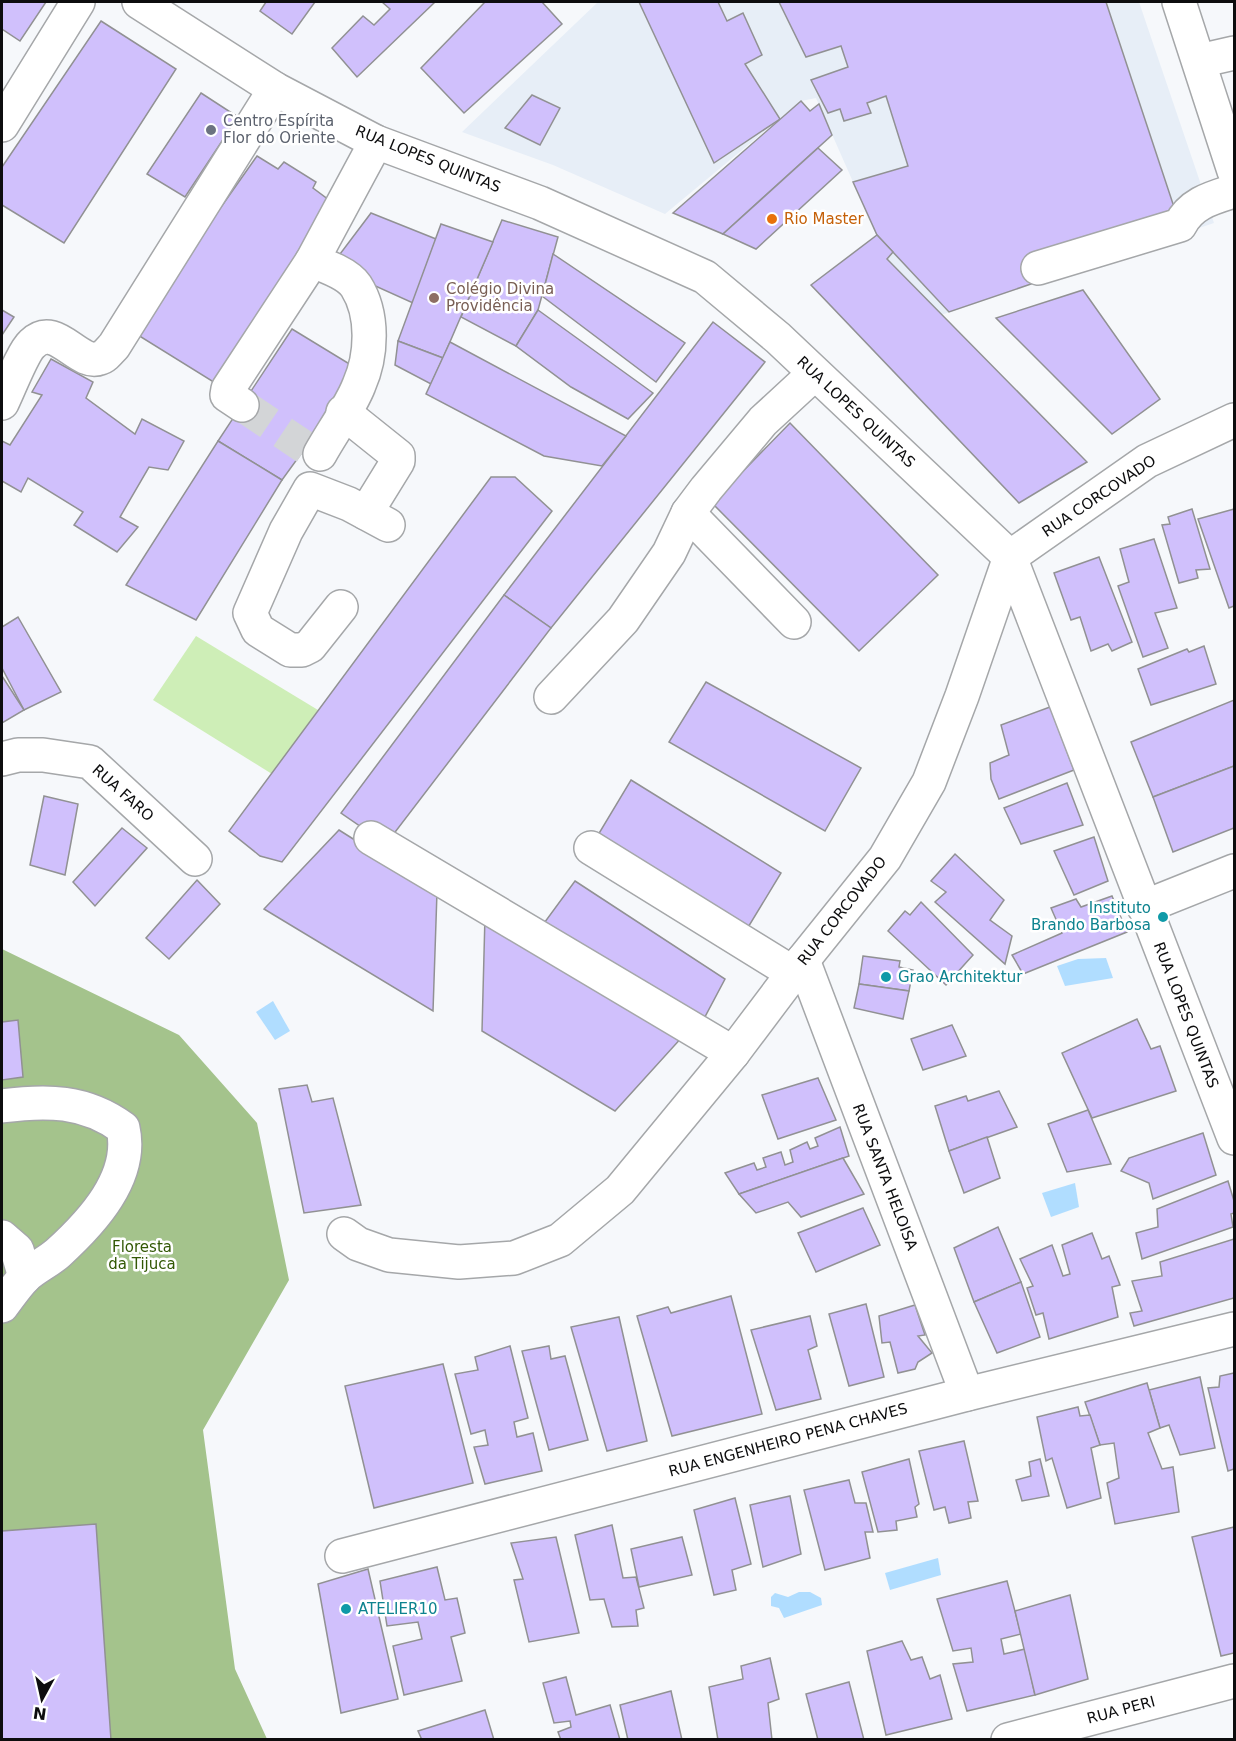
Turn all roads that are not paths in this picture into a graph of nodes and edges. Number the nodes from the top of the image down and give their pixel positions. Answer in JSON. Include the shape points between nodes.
{"nodes":[{"id":1,"x":78,"y":2,"type":"edge"},
{"id":2,"x":139,"y":2,"type":"edge"},
{"id":3,"x":1179,"y":2,"type":"edge"},
{"id":4,"x":1234,"y":53,"type":"edge"},
{"id":5,"x":1199,"y":61,"type":"junction"},
{"id":6,"x":274,"y":89,"type":"junction"},
{"id":7,"x":2,"y":125,"type":"edge"},
{"id":8,"x":376,"y":142,"type":"junction"},
{"id":9,"x":1234,"y":171,"type":"edge"},
{"id":10,"x":1234,"y":191,"type":"edge"},
{"id":11,"x":312,"y":261,"type":"junction"},
{"id":12,"x":1038,"y":268,"type":"dead end"},
{"id":13,"x":814,"y":374,"type":"junction"},
{"id":14,"x":2,"y":403,"type":"edge"},
{"id":15,"x":242,"y":405,"type":"tunnel mouth"},
{"id":16,"x":343,"y":412,"type":"junction"},
{"id":17,"x":1234,"y":420,"type":"edge"},
{"id":18,"x":310,"y":489,"type":"junction"},
{"id":19,"x":688,"y":513,"type":"junction"},
{"id":20,"x":1010,"y":557,"type":"junction"},
{"id":21,"x":341,"y":607,"type":"dead end"},
{"id":22,"x":794,"y":622,"type":"dead end"},
{"id":23,"x":551,"y":697,"type":"dead end"},
{"id":24,"x":2,"y":759,"type":"edge"},
{"id":25,"x":370,"y":838,"type":"dead end"},
{"id":26,"x":591,"y":849,"type":"dead end"},
{"id":27,"x":195,"y":860,"type":"dead end"},
{"id":28,"x":1234,"y":871,"type":"edge"},
{"id":29,"x":1144,"y":907,"type":"junction"},
{"id":30,"x":798,"y":966,"type":"junction"},
{"id":31,"x":734,"y":1053,"type":"junction"},
{"id":32,"x":2,"y":1106,"type":"edge"},
{"id":33,"x":1234,"y":1138,"type":"edge"},
{"id":34,"x":345,"y":1234,"type":"dead end"},
{"id":35,"x":2,"y":1237,"type":"edge"},
{"id":36,"x":25,"y":1277,"type":"junction"},
{"id":37,"x":2,"y":1306,"type":"edge"},
{"id":38,"x":1234,"y":1329,"type":"edge"},
{"id":39,"x":967,"y":1394,"type":"junction"},
{"id":40,"x":342,"y":1556,"type":"dead end"},
{"id":41,"x":1234,"y":1681,"type":"edge"},
{"id":42,"x":1008,"y":1740,"type":"edge"}],
"edges":[{"from":1,"to":7,"type":"street"},
{"from":2,"to":6,"type":"street","name":"RUA LOPES QUINTAS"},
{"from":3,"to":5,"type":"street"},
{"from":4,"to":5,"type":"street"},
{"from":5,"to":9,"type":"street"},
{"from":6,"to":8,"type":"street","name":"RUA LOPES QUINTAS"},
{"from":6,"to":14,"type":"street","via":[[114,346],[94,360],[55,338],[32,344]]},
{"from":8,"to":11,"type":"street"},
{"from":8,"to":13,"type":"street","name":"RUA LOPES QUINTAS","via":[[540,203],[705,277]]},
{"from":10,"to":12,"type":"street","via":[[1186,212],[1180,225]]},
{"from":11,"to":15,"type":"street","via":[[228,389],[227,395]]},
{"from":11,"to":16,"type":"street","via":[[356,285],[368,313],[370,336],[360,385]]},
{"from":13,"to":19,"type":"street","via":[[763,421]]},
{"from":13,"to":20,"type":"street","name":"RUA LOPES QUINTAS"},
{"from":16,"to":18,"type":"street","via":[[313,451]]},
{"from":16,"to":18,"type":"street","via":[[398,456],[377,519]]},
{"from":17,"to":20,"type":"street","name":"RUA CORCOVADO","via":[[1147,461]]},
{"from":18,"to":21,"type":"street","via":[[286,531],[250,613],[258,630],[290,650],[302,650],[310,646]]},
{"from":19,"to":22,"type":"street"},
{"from":19,"to":23,"type":"street","via":[[669,553],[623,620]]},
{"from":20,"to":29,"type":"street","name":"RUA LOPES QUINTAS"},
{"from":20,"to":30,"type":"street","name":"RUA CORCOVADO","via":[[929,782],[885,858]]},
{"from":24,"to":27,"type":"street","name":"RUA FARO","via":[[18,754],[90,762]]},
{"from":25,"to":31,"type":"street"},
{"from":26,"to":30,"type":"street"},
{"from":28,"to":29,"type":"street"},
{"from":29,"to":33,"type":"street","name":"RUA LOPES QUINTAS"},
{"from":30,"to":31,"type":"street","name":"RUA CORCOVADO"},
{"from":30,"to":39,"type":"street","name":"RUA SANTA HELOISA"},
{"from":31,"to":34,"type":"street","name":"RUA CORCOVADO","via":[[620,1190],[560,1240],[514,1258],[459,1262],[389,1255],[358,1244]]},
{"from":32,"to":36,"type":"street","via":[[41,1101],[88,1109],[123,1128],[126,1144],[121,1170],[107,1198],[58,1253]]},
{"from":35,"to":36,"type":"street","via":[[17,1250]]},
{"from":36,"to":37,"type":"street"},
{"from":38,"to":39,"type":"street","name":"RUA ENGENHEIRO PENA CHAVES"},
{"from":39,"to":40,"type":"street","name":"RUA ENGENHEIRO PENA CHAVES"},
{"from":41,"to":42,"type":"street","name":"RUA PERI"}]}
